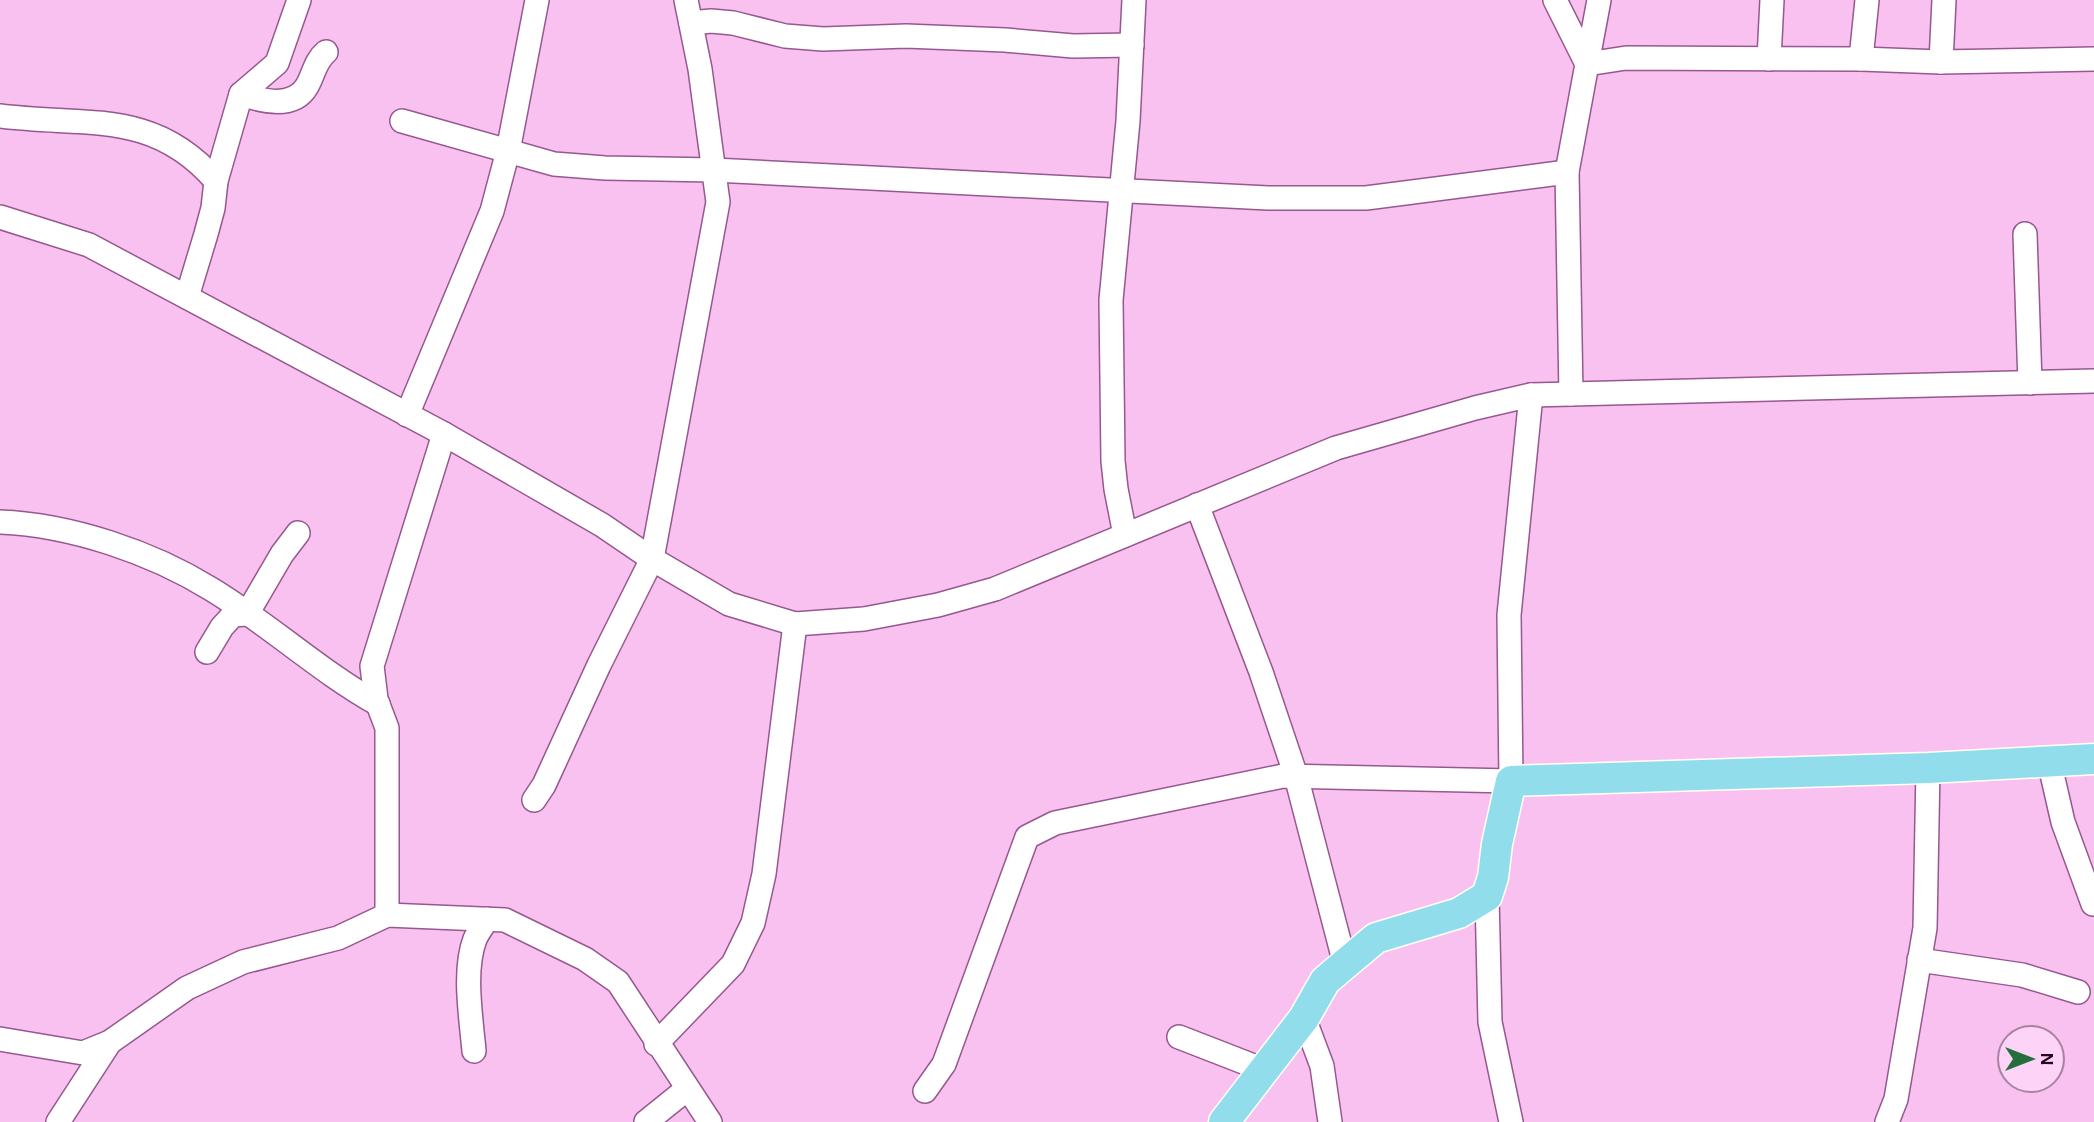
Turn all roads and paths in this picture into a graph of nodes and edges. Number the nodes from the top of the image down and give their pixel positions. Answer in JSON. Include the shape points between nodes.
{"nodes":[{"id":1,"x":299,"y":0,"type":"edge"},
{"id":2,"x":537,"y":0,"type":"edge"},
{"id":3,"x":686,"y":0,"type":"edge"},
{"id":4,"x":1134,"y":0,"type":"edge"},
{"id":5,"x":1555,"y":0,"type":"edge"},
{"id":6,"x":1599,"y":0,"type":"edge"},
{"id":7,"x":1772,"y":0,"type":"edge"},
{"id":8,"x":1867,"y":0,"type":"edge"},
{"id":9,"x":1944,"y":0,"type":"edge"},
{"id":10,"x":691,"y":23,"type":"junction"},
{"id":11,"x":1132,"y":45,"type":"junction"},
{"id":12,"x":326,"y":52,"type":"dead end"},
{"id":13,"x":1769,"y":59,"type":"junction"},
{"id":14,"x":1861,"y":59,"type":"junction"},
{"id":15,"x":2094,"y":60,"type":"edge"},
{"id":16,"x":1941,"y":62,"type":"junction"},
{"id":17,"x":1587,"y":64,"type":"junction"},
{"id":18,"x":241,"y":94,"type":"junction"},
{"id":19,"x":0,"y":116,"type":"edge"},
{"id":20,"x":402,"y":121,"type":"dead end"},
{"id":21,"x":508,"y":151,"type":"junction"},
{"id":22,"x":715,"y":170,"type":"junction"},
{"id":23,"x":1567,"y":172,"type":"junction"},
{"id":24,"x":216,"y":181,"type":"junction"},
{"id":25,"x":1120,"y":191,"type":"junction"},
{"id":26,"x":0,"y":217,"type":"edge"},
{"id":27,"x":2025,"y":234,"type":"dead end"},
{"id":28,"x":187,"y":297,"type":"junction"},
{"id":29,"x":2094,"y":381,"type":"edge"},
{"id":30,"x":2030,"y":383,"type":"junction"},
{"id":31,"x":1571,"y":394,"type":"junction"},
{"id":32,"x":1531,"y":395,"type":"junction"},
{"id":33,"x":407,"y":415,"type":"junction"},
{"id":34,"x":444,"y":434,"type":"junction"},
{"id":35,"x":1197,"y":505,"type":"junction"},
{"id":36,"x":0,"y":522,"type":"edge"},
{"id":37,"x":298,"y":533,"type":"dead end"},
{"id":38,"x":1125,"y":535,"type":"junction"},
{"id":39,"x":652,"y":559,"type":"junction"},
{"id":40,"x":247,"y":614,"type":"junction"},
{"id":41,"x":795,"y":624,"type":"junction"},
{"id":42,"x":207,"y":652,"type":"dead end"},
{"id":43,"x":378,"y":704,"type":"junction"},
{"id":44,"x":2094,"y":759,"type":"edge"},
{"id":45,"x":2049,"y":761,"type":"junction"},
{"id":46,"x":1928,"y":768,"type":"junction"},
{"id":47,"x":1296,"y":776,"type":"junction"},
{"id":48,"x":1511,"y":781,"type":"junction"},
{"id":49,"x":534,"y":800,"type":"dead end"},
{"id":50,"x":1487,"y":896,"type":"junction"},
{"id":51,"x":2093,"y":904,"type":"edge"},
{"id":52,"x":387,"y":915,"type":"junction"},
{"id":53,"x":487,"y":919,"type":"junction"},
{"id":54,"x":1919,"y":960,"type":"junction"},
{"id":55,"x":1345,"y":964,"type":"junction"},
{"id":56,"x":2078,"y":992,"type":"dead end"},
{"id":57,"x":1304,"y":1018,"type":"junction"},
{"id":58,"x":1178,"y":1037,"type":"dead end"},
{"id":59,"x":0,"y":1039,"type":"edge"},
{"id":60,"x":110,"y":1042,"type":"junction"},
{"id":61,"x":656,"y":1044,"type":"junction"},
{"id":62,"x":474,"y":1051,"type":"dead end"},
{"id":63,"x":1264,"y":1070,"type":"junction"},
{"id":64,"x":687,"y":1089,"type":"junction"},
{"id":65,"x":925,"y":1091,"type":"dead end"},
{"id":66,"x":58,"y":1122,"type":"edge"},
{"id":67,"x":646,"y":1122,"type":"edge"},
{"id":68,"x":710,"y":1122,"type":"edge"},
{"id":69,"x":1224,"y":1122,"type":"edge"},
{"id":70,"x":1330,"y":1122,"type":"edge"},
{"id":71,"x":1511,"y":1122,"type":"edge"},
{"id":72,"x":1887,"y":1122,"type":"edge"}],
"edges":[{"from":1,"to":18,"type":"street","via":[[277,63]]},
{"from":2,"to":21,"type":"street"},
{"from":3,"to":10,"type":"street"},
{"from":4,"to":11,"type":"street"},
{"from":5,"to":17,"type":"street"},
{"from":6,"to":17,"type":"street"},
{"from":7,"to":13,"type":"street"},
{"from":8,"to":14,"type":"street"},
{"from":9,"to":16,"type":"street"},
{"from":10,"to":11,"type":"street","via":[[733,23],[785,36],[823,39],[906,36]]},
{"from":10,"to":22,"type":"street"},
{"from":11,"to":25,"type":"street"},
{"from":12,"to":18,"type":"street","via":[[299,95],[274,102]]},
{"from":13,"to":14,"type":"street"},
{"from":13,"to":17,"type":"street","via":[[1626,58]]},
{"from":14,"to":16,"type":"street"},
{"from":15,"to":16,"type":"street"},
{"from":17,"to":23,"type":"street"},
{"from":18,"to":24,"type":"street"},
{"from":19,"to":24,"type":"street","via":[[134,128],[174,143]]},
{"from":20,"to":21,"type":"street"},
{"from":21,"to":22,"type":"street","via":[[554,164]]},
{"from":21,"to":33,"type":"street","via":[[492,211]]},
{"from":22,"to":25,"type":"street"},
{"from":22,"to":39,"type":"street","via":[[719,202]]},
{"from":23,"to":25,"type":"street","via":[[1366,198]]},
{"from":23,"to":31,"type":"street"},
{"from":24,"to":28,"type":"street","via":[[213,208]]},
{"from":25,"to":38,"type":"street","via":[[1111,300],[1113,461]]},
{"from":26,"to":28,"type":"street","via":[[89,244]]},
{"from":27,"to":30,"type":"street"},
{"from":28,"to":33,"type":"street"},
{"from":29,"to":30,"type":"street"},
{"from":30,"to":31,"type":"street"},
{"from":31,"to":32,"type":"street"},
{"from":32,"to":35,"type":"street","via":[[1336,448]]},
{"from":32,"to":48,"type":"street","via":[[1509,615]]},
{"from":33,"to":34,"type":"street"},
{"from":34,"to":39,"type":"street"},
{"from":34,"to":43,"type":"street","via":[[372,666]]},
{"from":35,"to":38,"type":"street"},
{"from":35,"to":47,"type":"street"},
{"from":36,"to":40,"type":"street","via":[[53,528],[114,544],[211,589]]},
{"from":37,"to":40,"type":"street"},
{"from":38,"to":41,"type":"street","via":[[995,589],[938,605],[864,619]]},
{"from":39,"to":41,"type":"street","via":[[729,604]]},
{"from":39,"to":49,"type":"street"},
{"from":40,"to":42,"type":"street","via":[[233,615]]},
{"from":40,"to":43,"type":"street"},
{"from":41,"to":61,"type":"street","via":[[764,874],[753,923],[733,964]]},
{"from":43,"to":52,"type":"street","via":[[387,728]]},
{"from":44,"to":45,"type":"main road"},
{"from":45,"to":46,"type":"main road"},
{"from":45,"to":51,"type":"street","via":[[2063,822]]},
{"from":46,"to":48,"type":"main road"},
{"from":46,"to":54,"type":"street"},
{"from":47,"to":48,"type":"street"},
{"from":47,"to":55,"type":"street"},
{"from":47,"to":65,"type":"street","via":[[1055,823],[1027,837],[944,1064]]},
{"from":48,"to":50,"type":"main road"},
{"from":50,"to":55,"type":"main road","via":[[1459,913],[1376,938]]},
{"from":50,"to":71,"type":"street","via":[[1490,1022]]},
{"from":52,"to":53,"type":"street"},
{"from":52,"to":60,"type":"street","via":[[338,938],[243,962],[187,988]]},
{"from":53,"to":61,"type":"street","via":[[505,920],[585,959],[618,982]]},
{"from":53,"to":62,"type":"street","via":[[475,939],[468,991]]},
{"from":54,"to":56,"type":"street","via":[[2022,975]]},
{"from":54,"to":72,"type":"street","via":[[1896,1099]]},
{"from":55,"to":57,"type":"main road","via":[[1325,981]]},
{"from":57,"to":63,"type":"main road"},
{"from":57,"to":70,"type":"street","via":[[1321,1066]]},
{"from":58,"to":63,"type":"street"},
{"from":59,"to":60,"type":"street","via":[[83,1053]]},
{"from":60,"to":66,"type":"street"},
{"from":61,"to":64,"type":"street"},
{"from":63,"to":69,"type":"main road"},
{"from":64,"to":67,"type":"street"},
{"from":64,"to":68,"type":"street"}]}
